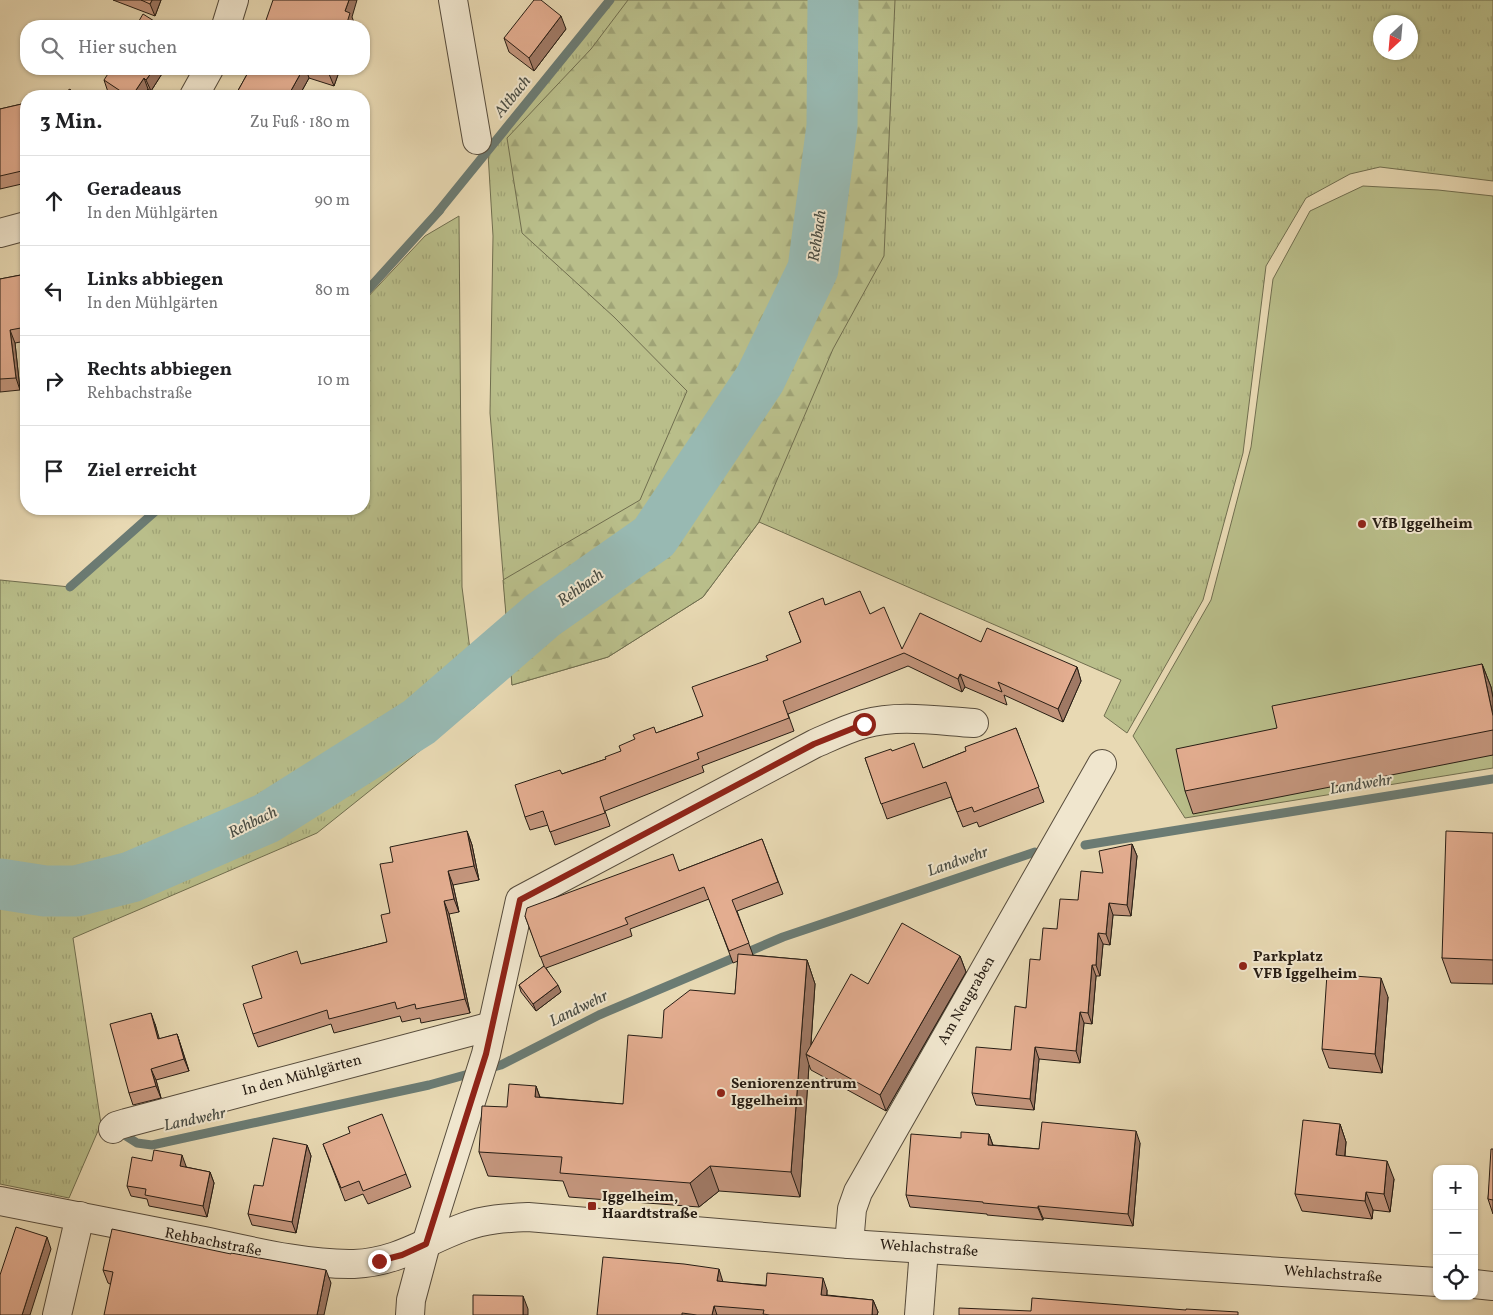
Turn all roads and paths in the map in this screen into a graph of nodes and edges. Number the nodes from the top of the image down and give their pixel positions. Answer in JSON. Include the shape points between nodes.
{"nodes":[{"id":1,"x":234,"y":0,"type":"edge"},
{"id":2,"x":453,"y":0,"type":"edge"},
{"id":3,"x":228,"y":20,"type":"edge"},
{"id":4,"x":206,"y":75,"type":"edge"},
{"id":5,"x":197,"y":90,"type":"edge"},
{"id":6,"x":476,"y":140,"type":"dead end"},
{"id":7,"x":20,"y":228,"type":"edge"},
{"id":8,"x":0,"y":233,"type":"edge"},
{"id":9,"x":974,"y":723,"type":"dead end"},
{"id":10,"x":1102,"y":764,"type":"dead end"},
{"id":11,"x":492,"y":1026,"type":"junction"},
{"id":12,"x":113,"y":1129,"type":"dead end"},
{"id":13,"x":0,"y":1201,"type":"edge"},
{"id":14,"x":80,"y":1216,"type":"junction"},
{"id":15,"x":426,"y":1244,"type":"junction"},
{"id":16,"x":849,"y":1244,"type":"junction"},
{"id":17,"x":924,"y":1249,"type":"junction"},
{"id":18,"x":1433,"y":1282,"type":"edge"},
{"id":19,"x":1478,"y":1284,"type":"edge"},
{"id":20,"x":1493,"y":1286,"type":"edge"},
{"id":21,"x":57,"y":1315,"type":"edge"},
{"id":22,"x":410,"y":1315,"type":"edge"},
{"id":23,"x":919,"y":1315,"type":"edge"}],
"edges":[{"from":1,"to":3,"type":"street"},
{"from":2,"to":6,"type":"street"},
{"from":4,"to":5,"type":"street"},
{"from":7,"to":8,"type":"street"},
{"from":9,"to":11,"type":"street","via":[[891,719],[837,734],[520,900]]},
{"from":10,"to":16,"type":"street","name":"Am Neugraben","via":[[858,1192],[852,1209]]},
{"from":11,"to":12,"type":"street","name":"In den Mühlgärten"},
{"from":11,"to":15,"type":"street"},
{"from":13,"to":14,"type":"street","name":"Rehbachstraße"},
{"from":14,"to":15,"type":"street","name":"Rehbachstraße","via":[[313,1262],[353,1264],[379,1261]]},
{"from":14,"to":21,"type":"street"},
{"from":15,"to":16,"type":"street","name":"Wehlachstraße","via":[[492,1219],[528,1217]]},
{"from":15,"to":22,"type":"street"},
{"from":16,"to":17,"type":"street","name":"Wehlachstraße"},
{"from":17,"to":18,"type":"street","name":"Wehlachstraße"},
{"from":17,"to":23,"type":"street"},
{"from":19,"to":20,"type":"street"}]}
